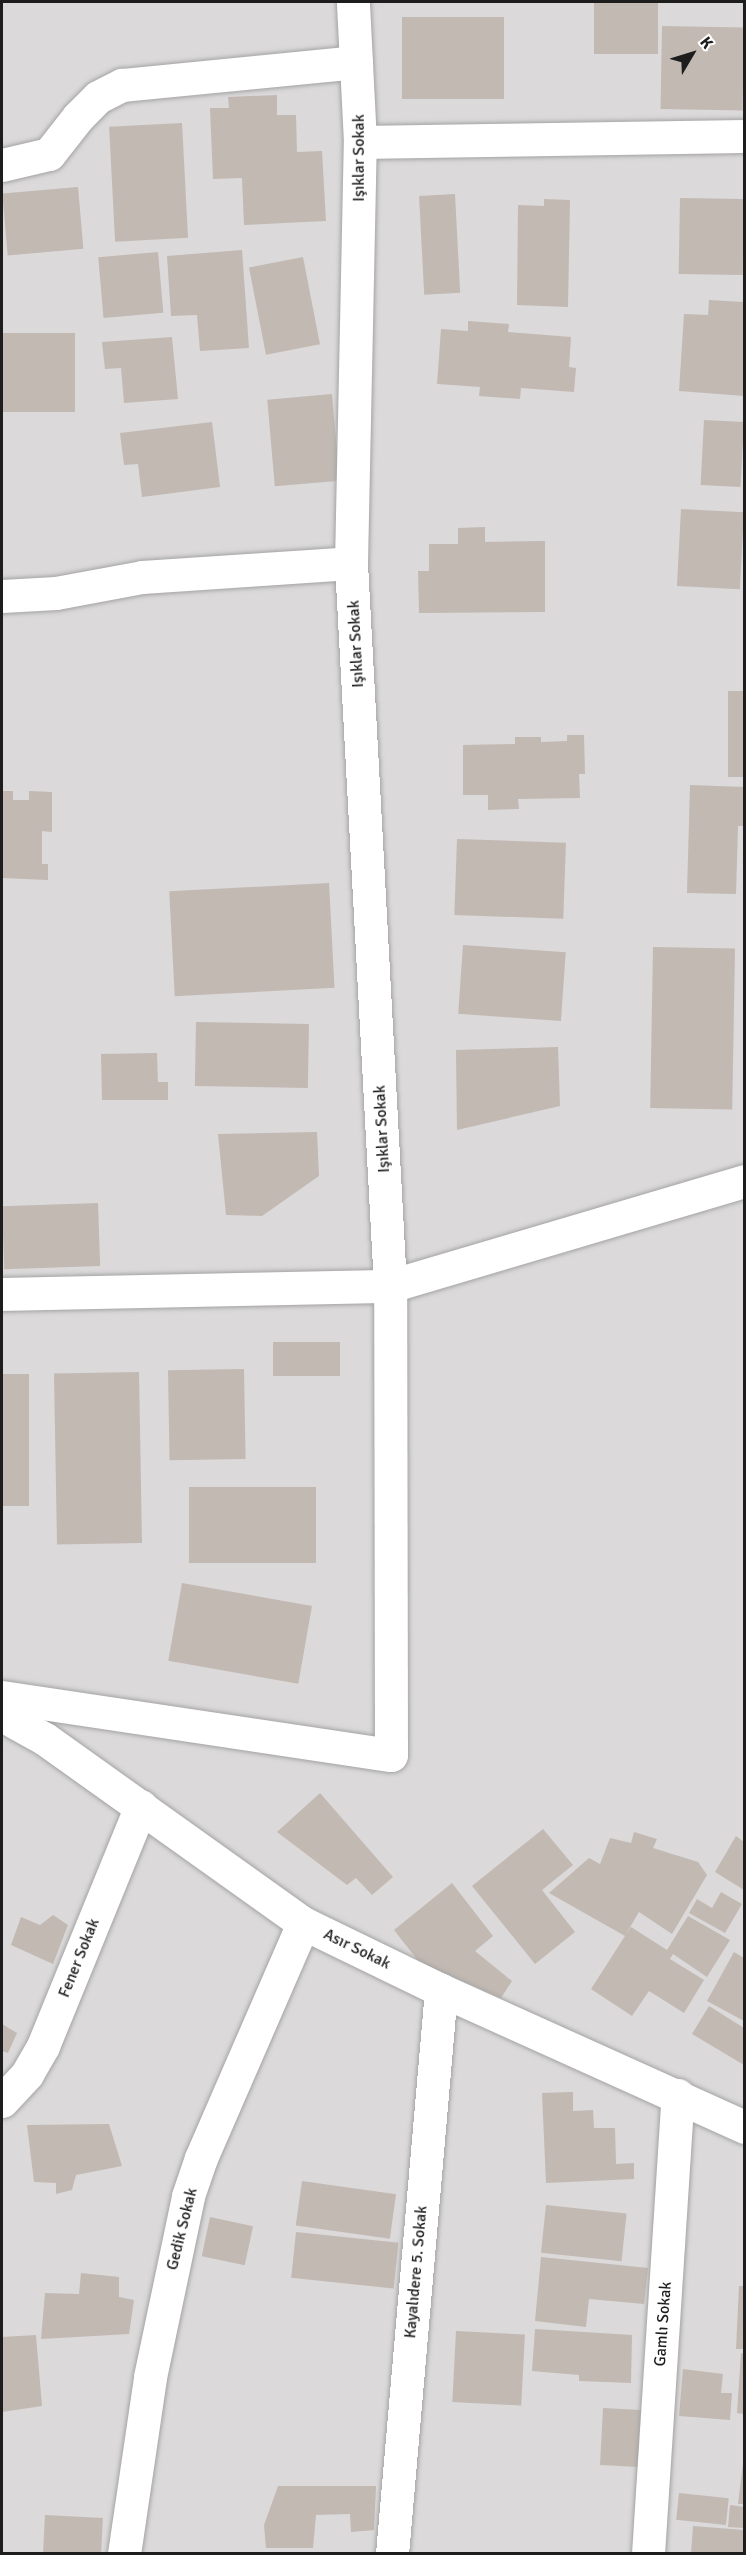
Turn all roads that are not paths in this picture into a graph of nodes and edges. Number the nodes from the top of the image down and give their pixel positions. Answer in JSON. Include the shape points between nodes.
{"nodes":[{"id":1,"x":353,"y":2,"type":"edge"},
{"id":2,"x":356,"y":62,"type":"junction"},
{"id":3,"x":744,"y":136,"type":"edge"},
{"id":4,"x":360,"y":142,"type":"junction"},
{"id":5,"x":2,"y":165,"type":"edge"},
{"id":6,"x":351,"y":563,"type":"junction"},
{"id":7,"x":2,"y":596,"type":"edge"},
{"id":8,"x":744,"y":1181,"type":"edge"},
{"id":9,"x":390,"y":1286,"type":"junction"},
{"id":10,"x":2,"y":1294,"type":"edge"},
{"id":11,"x":2,"y":1697,"type":"edge"},
{"id":12,"x":2,"y":1715,"type":"edge"},
{"id":13,"x":141,"y":1806,"type":"junction"},
{"id":14,"x":303,"y":1923,"type":"junction"},
{"id":15,"x":441,"y":1990,"type":"junction"},
{"id":16,"x":678,"y":2095,"type":"junction"},
{"id":17,"x":2,"y":2101,"type":"edge"},
{"id":18,"x":744,"y":2127,"type":"edge"},
{"id":19,"x":124,"y":2553,"type":"edge"},
{"id":20,"x":392,"y":2553,"type":"edge"},
{"id":21,"x":648,"y":2553,"type":"edge"}],
"edges":[{"from":1,"to":2,"type":"street","name":"Işıklar Sokak"},
{"from":2,"to":4,"type":"street","name":"Işıklar Sokak"},
{"from":2,"to":5,"type":"street","via":[[122,85],[98,97],[49,154]]},
{"from":3,"to":4,"type":"street"},
{"from":4,"to":6,"type":"street","name":"Işıklar Sokak"},
{"from":6,"to":7,"type":"street","via":[[142,577],[56,593]]},
{"from":6,"to":9,"type":"street","name":"Işıklar Sokak"},
{"from":8,"to":9,"type":"street"},
{"from":9,"to":10,"type":"street"},
{"from":9,"to":11,"type":"street","name":"Işıklar Sokak","via":[[391,1755]]},
{"from":12,"to":13,"type":"street","name":"Asır Sokak","via":[[45,1739]]},
{"from":13,"to":14,"type":"street","name":"Asır Sokak"},
{"from":13,"to":17,"type":"street","name":"Fener Sokak","via":[[43,2046],[27,2074]]},
{"from":14,"to":15,"type":"street","name":"Asır Sokak"},
{"from":14,"to":19,"type":"street","name":"Gedik Sokak","via":[[188,2196],[150,2377]]},
{"from":15,"to":16,"type":"street","name":"Asır Sokak"},
{"from":15,"to":20,"type":"street","name":"Kayalıdere 5. Sokak"},
{"from":16,"to":18,"type":"street","name":"Asır Sokak"},
{"from":16,"to":21,"type":"street","name":"Gamlı Sokak"}]}
